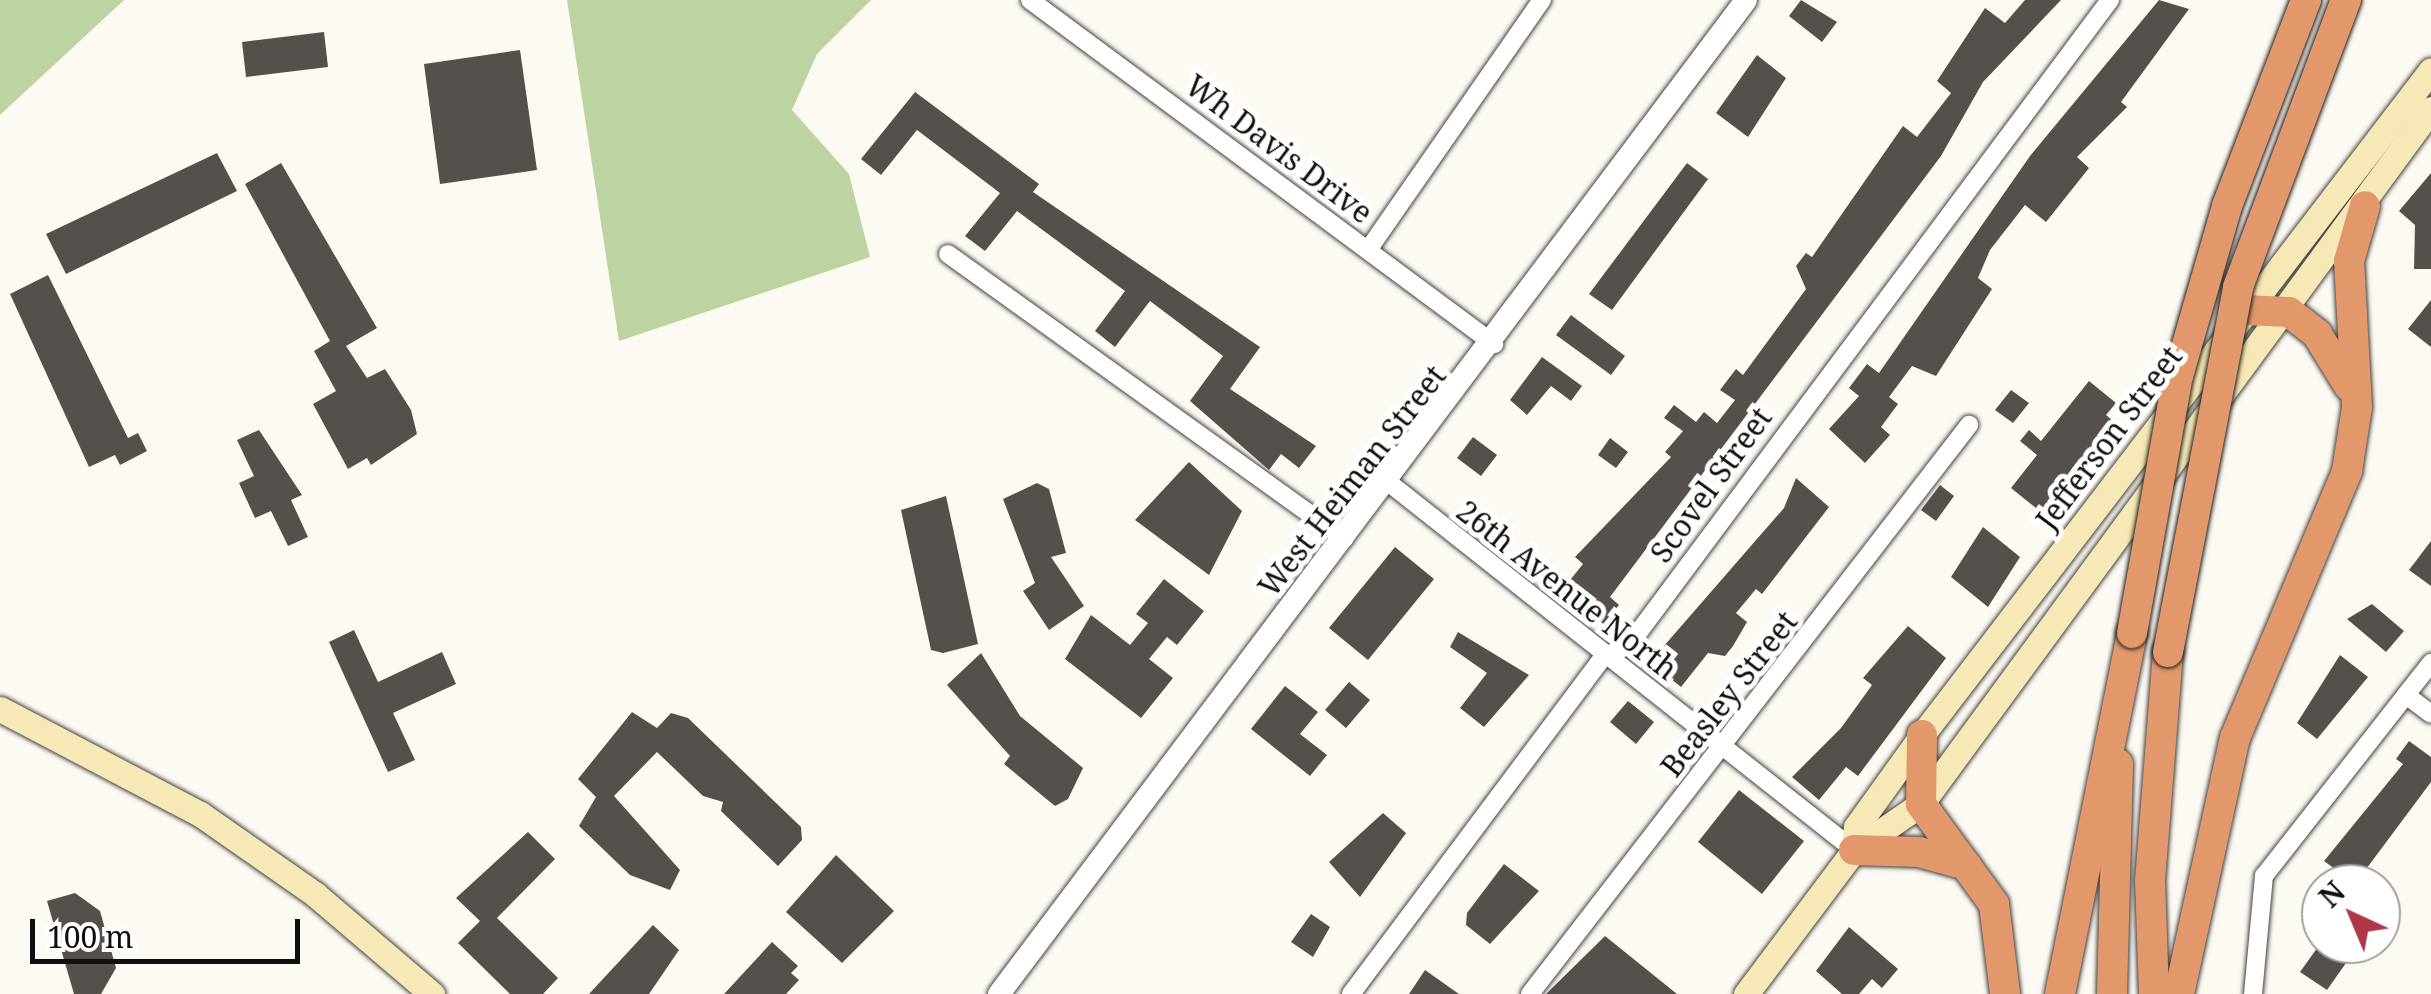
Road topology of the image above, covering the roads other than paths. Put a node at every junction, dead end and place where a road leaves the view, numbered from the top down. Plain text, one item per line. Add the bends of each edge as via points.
1 (1030, 0) edge
2 (1542, 0) edge
3 (1746, 0) edge
4 (2110, 0) edge
5 (2306, 0) edge
6 (2346, 0) edge
7 (2431, 70) edge
8 (2431, 109) edge
9 (2365, 206) junction
10 (1368, 250) junction
11 (948, 254) dead end
12 (2245, 310) junction
13 (2289, 312) junction
14 (1494, 344) junction
15 (2357, 407) junction
16 (1969, 426) dead end
17 (1388, 482) junction
18 (1344, 538) junction
19 (1602, 658) junction
20 (2431, 663) edge
21 (2126, 666) junction
22 (2406, 695) junction
23 (0, 710) edge
24 (2431, 714) edge
25 (1922, 736) junction
26 (1724, 746) junction
27 (1920, 804) junction
28 (1854, 850) junction
29 (1968, 866) junction
30 (432, 994) edge
31 (999, 994) edge
32 (1351, 994) edge
33 (1530, 994) edge
34 (1746, 994) edge
35 (2005, 994) edge
36 (2060, 994) edge
37 (2112, 994) edge
38 (2154, 994) edge
39 (2178, 994) edge
40 (2252, 994) edge

1 - 10 street, Wh Davis Drive
2 - 10 street
3 - 14 street, West Heiman Street
4 - 19 street, Scovel Street via 1629,645
5 - 21 highway, bridge via 2227,206 2178,376
6 - 38 highway, bridge via 2238,287 2168,652 2150,882
7 - 12 main road, Jefferson Street
8 - 9 main road, Jefferson Street
9 - 13 main road, Jefferson Street
9 - 15 highway via 2350,261
10 - 14 street, Wh Davis Drive
11 - 18 street
12 - 13 highway
12 - 25 main road, Jefferson Street
13 - 15 highway via 2342,366
13 - 27 main road, Jefferson Street
14 - 17 street, West Heiman Street
15 - 39 highway via 2347,471 2234,738
16 - 26 street, Beasley Street
17 - 18 street, West Heiman Street
17 - 19 street, 26th Avenue North
18 - 31 street, West Heiman Street
19 - 26 street, 26th Avenue North
19 - 32 street, Scovel Street
20 - 22 street
21 - 36 highway
21 - 37 highway via 2108,873
22 - 24 street
22 - 40 street via 2264,876
23 - 30 main road via 200,814 316,895
25 - 27 highway
25 - 28 main road, Jefferson Street via 1856,827
26 - 28 street, 26th Avenue North
26 - 33 street, Beasley Street
27 - 28 main road, Jefferson Street
27 - 29 highway
28 - 29 highway via 1919,852
28 - 34 main road, Jefferson Street
29 - 35 highway via 2002,933

